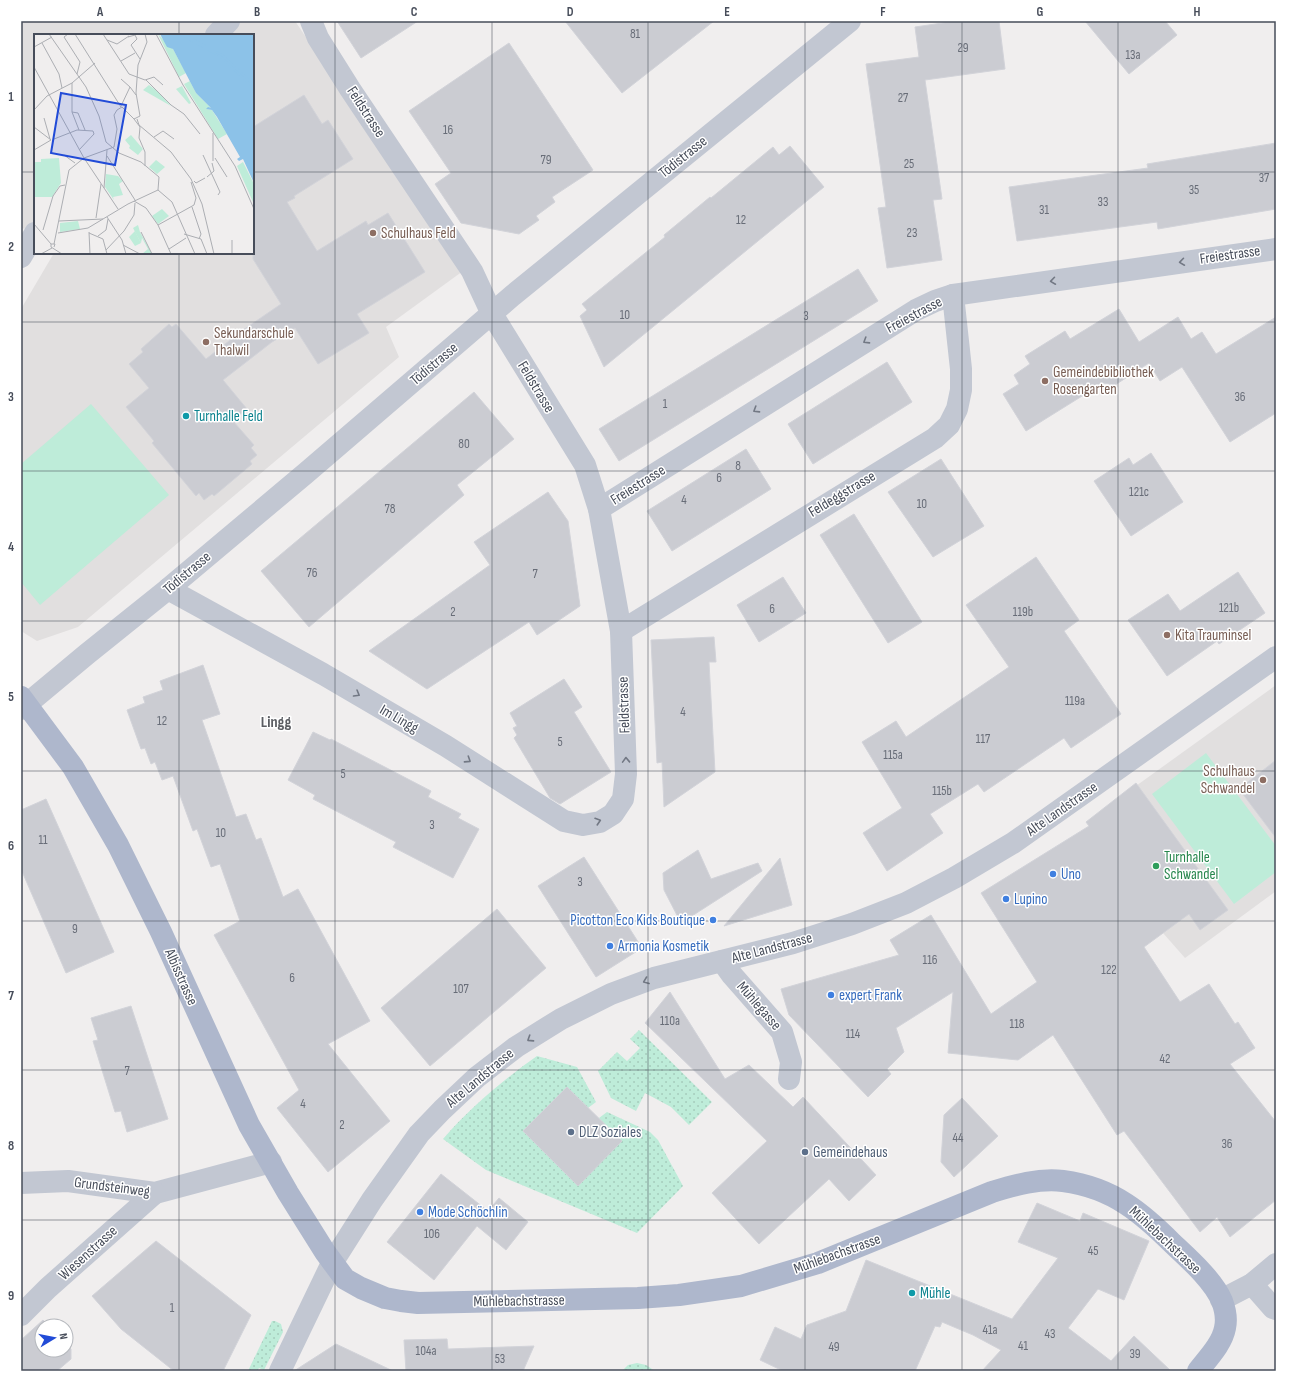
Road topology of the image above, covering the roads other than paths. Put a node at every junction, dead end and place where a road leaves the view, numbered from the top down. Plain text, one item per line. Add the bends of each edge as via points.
1 (229, 21) edge
2 (311, 21) edge
3 (850, 21) edge
4 (217, 34) edge
5 (34, 235) edge
6 (1276, 248) edge
7 (21, 257) edge
8 (952, 295) junction
9 (492, 314) junction
10 (599, 509) junction
11 (168, 589) junction
12 (621, 631) junction
13 (1276, 657) edge
14 (23, 704) edge
15 (623, 799) joint
16 (722, 961) junction
17 (789, 1079) dead end
18 (270, 1162) junction
19 (21, 1183) edge
20 (155, 1193) junction
21 (332, 1263) junction
22 (1276, 1264) edge
23 (1252, 1284) junction
24 (1221, 1300) junction
25 (1276, 1309) edge
26 (21, 1315) edge
27 (280, 1371) edge
28 (1198, 1371) edge

1 - 4 street
2 - 9 street, Feldstrasse via 318,38 350,89 472,272
3 - 9 street, Tödistrasse
5 - 7 street
6 -> 8 street, Freiestrasse
8 -> 10 street, Freiestrasse via 916,310
8 - 12 street, Feldeggstrasse via 962,390 957,409 949,424 935,438
9 - 10 street, Feldstrasse via 584,465
9 - 11 street, Tödistrasse
10 - 12 street, Feldstrasse
11 - 14 street, Tödistrasse
11 -> 15 street, Im Lingg via 323,674 446,746 564,821 583,825 600,822 613,814
15 -> 12 street, Feldstrasse via 626,774
13 - 16 street, Alte Landstrasse via 1013,843 954,878 906,903 852,924 793,943
14 - 18 main road, Albisstrasse via 73,767 118,845 161,932 249,1125
16 - 17 street, Mühlegasse via 782,1032 791,1062
16 -> 21 street, Alte Landstrasse via 654,978 611,994 561,1019 477,1077 419,1134 372,1200
18 - 20 street, Grundsteinweg
18 - 21 main road, Albisstrasse
19 - 20 street, Grundsteinweg via 68,1181
20 - 26 street, Wiesenstrasse
21 - 24 main road, Mühlebachstrasse via 345,1279 361,1288 386,1298 418,1303 679,1295 741,1286 818,1263 992,1192 1044,1180 1085,1186 1125,1203 1142,1215 1183,1254 1209,1281
21 - 27 street, Alte Landstrasse
22 - 23 street
23 - 24 street
23 - 25 street
24 - 28 main road, Mühlebachstrasse via 1226,1314 1225,1328 1220,1342

